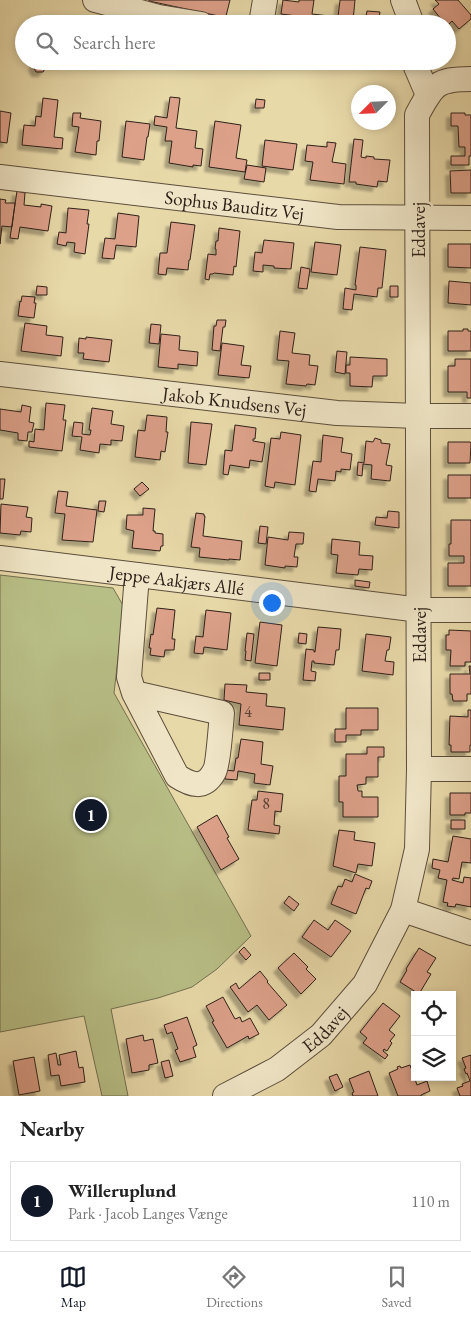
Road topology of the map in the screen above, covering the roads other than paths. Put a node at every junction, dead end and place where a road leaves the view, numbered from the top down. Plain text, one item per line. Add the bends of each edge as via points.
1 (95, 0) edge
2 (265, 0) edge
3 (403, 0) edge
4 (151, 15) edge
5 (262, 15) edge
6 (409, 15) edge
7 (418, 70) edge
8 (471, 79) edge
9 (428, 95) junction
10 (0, 177) edge
11 (418, 218) junction
12 (471, 218) edge
13 (0, 374) edge
14 (418, 416) junction
15 (471, 416) edge
16 (0, 558) edge
17 (137, 575) junction
18 (420, 610) junction
19 (471, 610) edge
20 (134, 694) dead end
21 (420, 769) junction
22 (471, 769) edge
23 (403, 910) junction
24 (471, 933) edge
25 (225, 1096) edge

1 - 4 street
2 - 5 street
3 - 6 street
7 - 9 street
8 - 9 street via 453,79 437,85
9 - 11 street, Eddavej via 418,115
10 - 11 street, Sophus Bauditz Vej via 338,217
11 - 12 street, Sophus Bauditz Vej
11 - 14 street, Eddavej
13 - 14 street, Jakob Knudsens Vej via 337,413
14 - 15 street, Jakob Knudsens Vej
14 - 18 street, Eddavej
16 - 17 street, Jeppe Aakjærs Allé
17 - 18 street, Jeppe Aakjærs Allé
17 - 20 street via 129,677
18 - 19 street, Jeppe Aakjærs Allé
18 - 21 street, Eddavej
21 - 22 street
21 - 23 street, Eddavej via 417,849
23 - 24 street
23 - 25 street, Eddavej via 365,984 321,1036 277,1069

